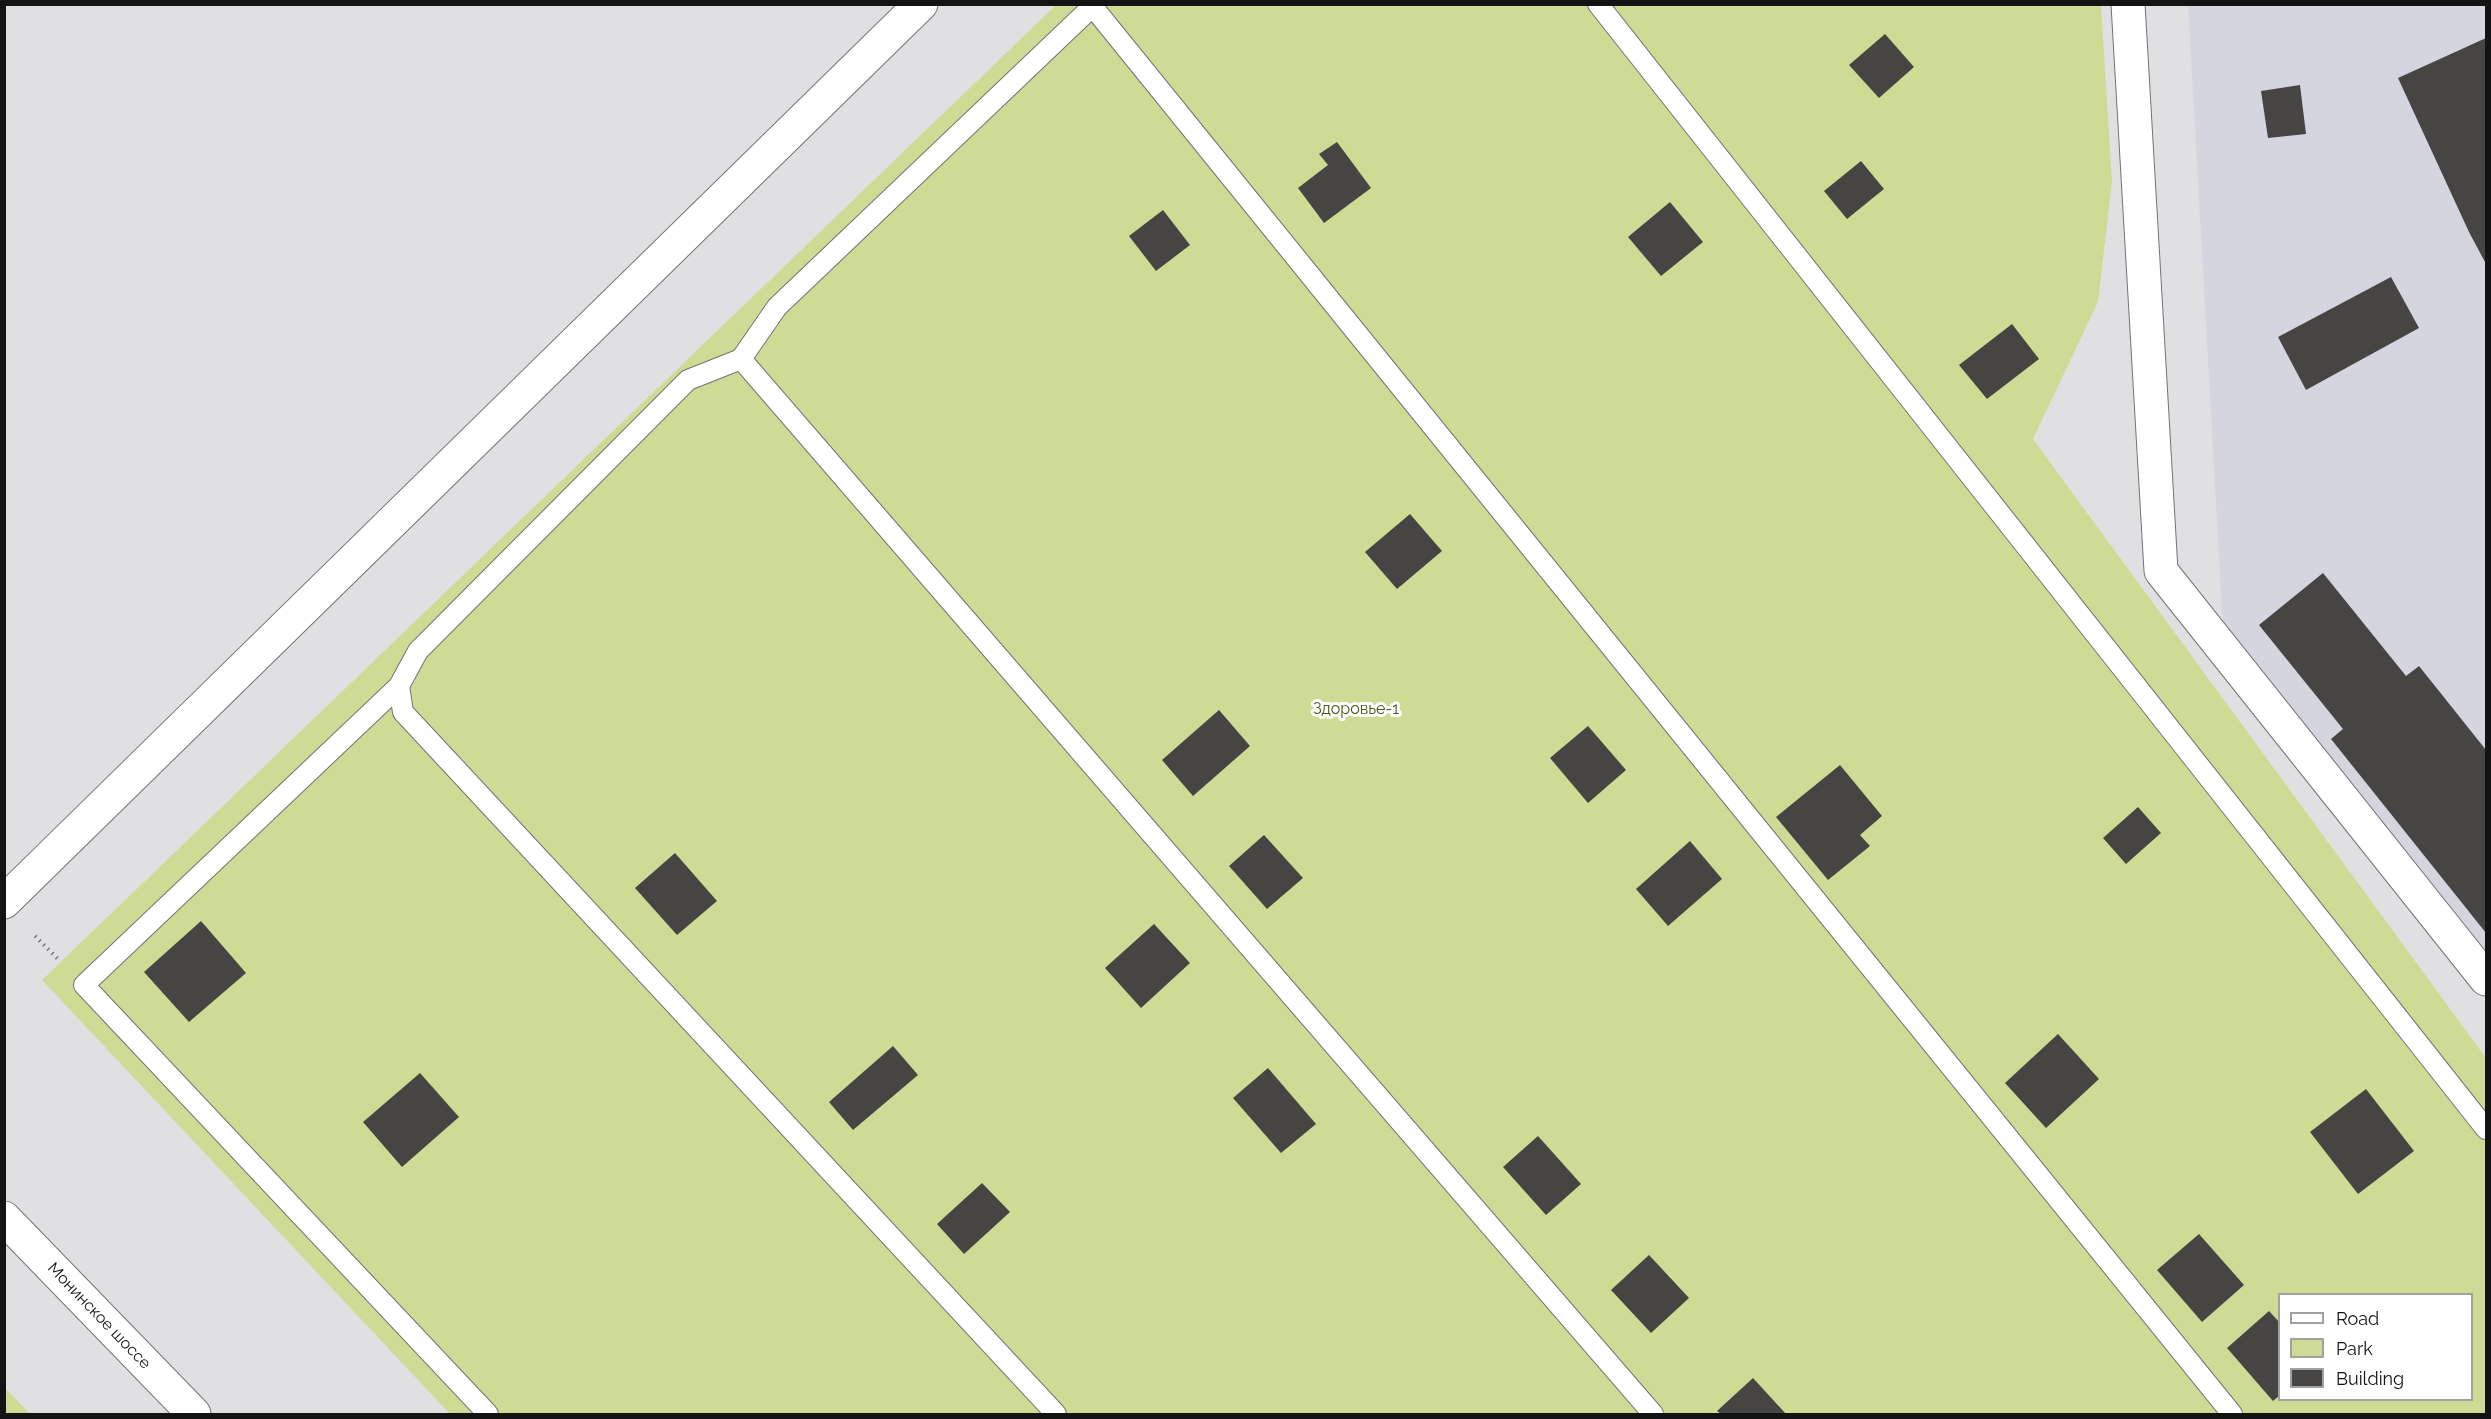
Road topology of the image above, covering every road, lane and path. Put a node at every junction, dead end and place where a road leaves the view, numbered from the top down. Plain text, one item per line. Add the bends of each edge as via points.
1 (921, 4) edge
2 (1598, 4) edge
3 (2128, 4) edge
4 (1094, 6) edge
5 (741, 359) junction
6 (399, 686) junction
7 (4, 902) edge
8 (2487, 980) edge
9 (2487, 1129) edge
10 (4, 1218) edge
11 (194, 1414) edge
12 (488, 1414) edge
13 (1056, 1414) edge
14 (1653, 1414) edge
15 (2232, 1414) edge

1 - 7 main road
2 - 9 lane
3 - 8 main road via 2161,571
4 - 5 lane via 777,307
4 - 15 lane
5 - 6 lane via 688,380 417,651
5 - 14 lane
6 - 12 lane via 84,985
6 - 13 lane via 403,712
10 - 11 main road, Монинское шоссе

